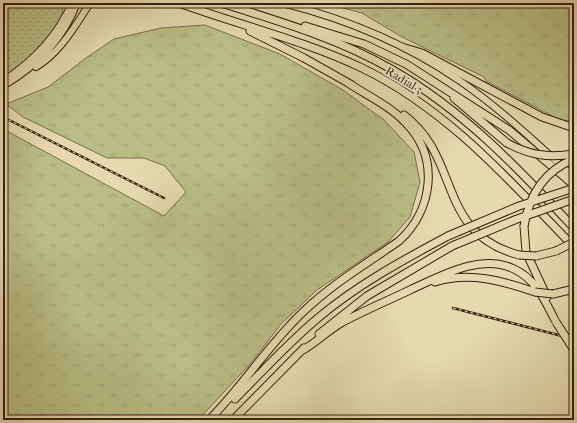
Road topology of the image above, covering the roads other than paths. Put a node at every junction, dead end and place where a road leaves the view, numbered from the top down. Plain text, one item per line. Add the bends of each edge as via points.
1 (72, 3) edge
2 (77, 3) edge
3 (90, 3) edge
4 (175, 3) edge
5 (179, 3) edge
6 (221, 3) edge
7 (283, 3) edge
8 (238, 8) junction
9 (343, 37) junction
10 (405, 48) junction
11 (19, 77) junction
12 (3, 81) edge
13 (348, 84) junction
14 (3, 86) edge
15 (574, 128) edge
16 (574, 156) edge
17 (574, 177) edge
18 (574, 184) edge
19 (574, 188) edge
20 (574, 199) edge
21 (574, 228) edge
22 (574, 242) edge
23 (574, 247) edge
24 (412, 289) junction
25 (574, 289) edge
26 (556, 321) junction
27 (574, 350) edge
28 (301, 351) junction
29 (209, 420) edge
30 (214, 420) edge
31 (233, 420) edge

1 - 12 main road via 43,50 26,66
2 - 11 main road via 66,27 51,48
3 - 11 main road via 53,54
4 - 13 highway via 270,40
5 - 23 highway, Radial 3 via 334,56 402,90 470,141
6 - 8 highway, Radial 3
7 - 10 main road via 332,17
8 - 9 highway
8 - 21 highway, Radial 3 via 337,42 408,79 479,132
9 - 16 highway, bridge via 386,55 425,78 454,98 508,143 522,151 548,157
9 - 18 highway via 386,53 466,101 509,130
10 - 15 highway via 422,53 542,117
10 - 17 main road via 478,94
11 - 14 main road
13 - 22 highway, bridge via 385,102 416,125 438,156 456,204 466,221 490,244 519,255 536,256 556,251
13 - 29 highway via 396,113 420,141 427,159 429,178 427,194 419,217 399,242 321,296 302,313
16 - 26 highway, bridge via 551,172 540,184 527,209 524,226 526,252
19 - 30 highway, bridge via 519,206 448,236 359,287 297,337
20 - 28 highway, bridge via 452,246 367,296 330,324
24 - 25 highway, bridge via 441,280 472,277 508,283 535,292 553,294
24 - 26 highway via 424,282 476,265 503,265 530,280
24 - 28 highway via 340,324
26 - 27 highway, bridge
28 - 31 highway

